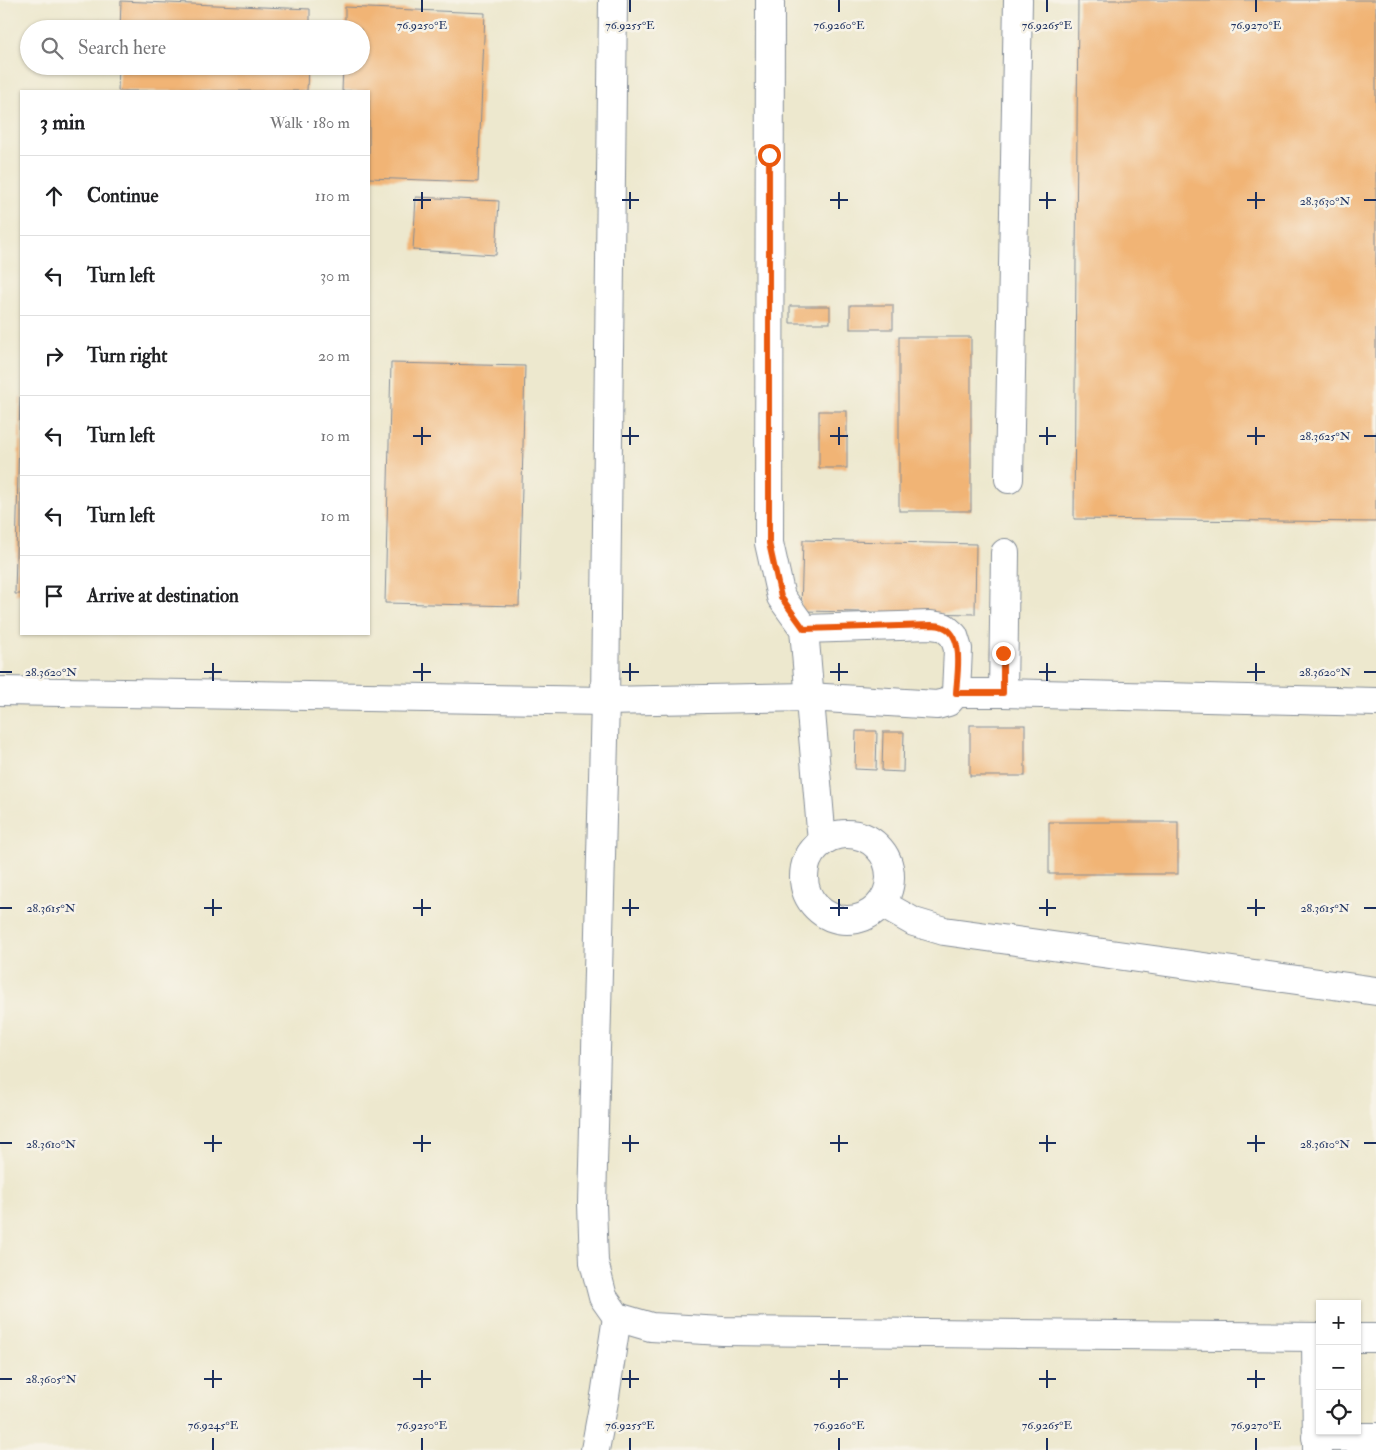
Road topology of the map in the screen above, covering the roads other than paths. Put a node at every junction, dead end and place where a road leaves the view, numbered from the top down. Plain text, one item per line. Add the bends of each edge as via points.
1 (613, 0) edge
2 (770, 0) edge
3 (1018, 0) edge
4 (1009, 479) dead end
5 (1005, 553) dead end
6 (804, 629) junction
7 (0, 691) edge
8 (956, 693) junction
9 (1003, 693) junction
10 (809, 697) junction
11 (605, 701) junction
12 (1376, 702) edge
13 (822, 842) junction
14 (882, 904) junction
15 (1376, 991) edge
16 (617, 1317) junction
17 (1316, 1337) edge
18 (1361, 1338) edge
19 (1376, 1338) edge
20 (1318, 1345) edge
21 (1376, 1437) edge
22 (1316, 1444) edge
23 (595, 1450) edge

1 - 11 street
2 - 6 street via 769,543 781,597
3 - 4 street
5 - 9 street
6 - 8 street via 944,627 954,636 958,649
6 - 10 street
7 - 11 street
8 - 9 street
8 - 10 street via 948,702 937,705
9 - 12 street
10 - 11 street
10 - 13 street
11 - 16 street via 592,1204 594,1262 603,1297
13 - 14 street via 845,833 869,839 886,857 891,881
13 - 14 street via 806,861 804,886 816,907 837,919 862,918
14 - 15 street via 914,922 944,931
16 - 17 street via 651,1327 723,1330
16 - 23 street
18 - 19 street
20 - 22 street
21 - 22 street

